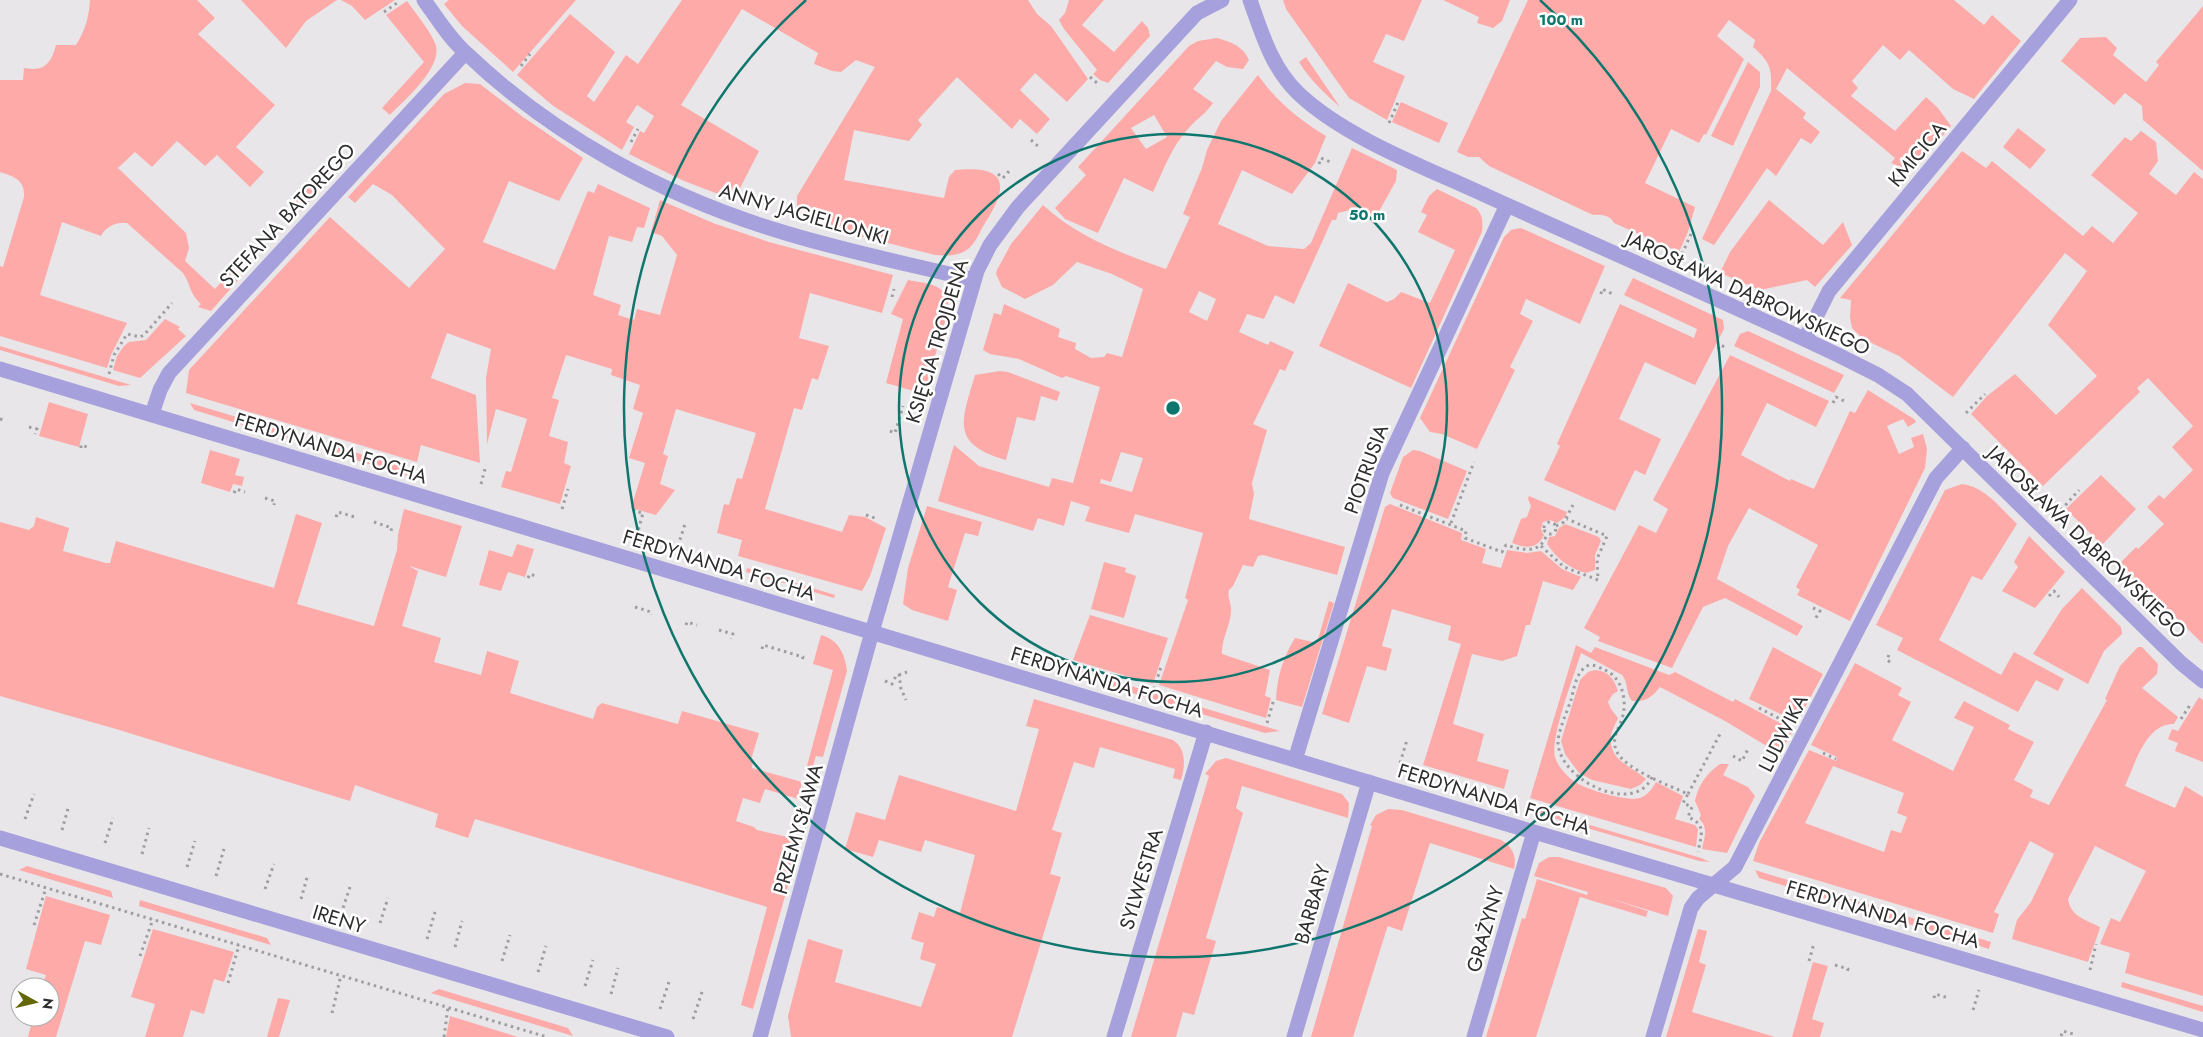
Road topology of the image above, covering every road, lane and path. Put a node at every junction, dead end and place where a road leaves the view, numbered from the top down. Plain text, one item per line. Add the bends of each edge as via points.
1 (402, 0) edge
2 (424, 0) edge
3 (1222, 0) edge
4 (1250, 0) edge
5 (2070, 0) edge
6 (384, 12) dead end
7 (465, 53) junction
8 (1398, 100) dead end
9 (1388, 126) dead end
10 (1333, 163) dead end
11 (1319, 164) dead end
12 (1012, 169) dead end
13 (998, 174) dead end
14 (1507, 205) junction
15 (1691, 234) dead end
16 (1680, 259) dead end
17 (974, 280) junction
18 (1601, 294) dead end
19 (1613, 294) dead end
20 (172, 302) dead end
21 (1805, 339) junction
22 (1725, 347) dead end
23 (1718, 350) dead end
24 (0, 369) edge
25 (109, 374) dead end
26 (1984, 394) dead end
27 (1846, 402) dead end
28 (1833, 403) dead end
29 (903, 406) dead end
30 (152, 414) junction
31 (1964, 415) dead end
32 (0, 419) edge
33 (6, 421) dead end
34 (28, 427) dead end
35 (890, 432) dead end
36 (36, 434) dead end
37 (87, 447) dead end
38 (81, 448) dead end
39 (1963, 448) junction
40 (1474, 462) dead end
41 (486, 465) dead end
42 (480, 484) dead end
43 (568, 489) dead end
44 (2079, 490) dead end
45 (244, 492) dead end
46 (234, 493) dead end
47 (265, 498) dead end
48 (274, 504) dead end
49 (1573, 505) dead end
50 (562, 509) dead end
51 (634, 509) dead end
52 (1413, 509) dead end
53 (2061, 510) dead end
54 (336, 517) dead end
55 (355, 518) dead end
56 (1567, 519) junction
57 (374, 522) dead end
58 (1451, 523) junction
59 (685, 524) dead end
60 (1556, 526) junction
61 (390, 533) dead end
62 (1547, 534) junction
63 (637, 535) dead end
64 (1541, 546) junction
65 (678, 547) dead end
66 (538, 577) dead end
67 (528, 578) dead end
68 (2049, 596) dead end
69 (2059, 596) dead end
70 (635, 607) dead end
71 (1813, 608) dead end
72 (651, 615) dead end
73 (1814, 621) dead end
74 (697, 625) dead end
75 (686, 626) dead end
76 (719, 630) dead end
77 (872, 632) junction
78 (731, 639) dead end
79 (762, 649) dead end
80 (1890, 652) dead end
81 (802, 661) dead end
82 (1890, 662) dead end
83 (912, 667) dead end
84 (1161, 667) dead end
85 (899, 674) junction
86 (877, 678) dead end
87 (2203, 681) edge
88 (1154, 689) dead end
89 (1274, 699) dead end
90 (906, 700) dead end
91 (1267, 723) dead end
92 (1206, 732) junction
93 (1720, 734) dead end
94 (1407, 740) dead end
95 (1748, 749) dead end
96 (1732, 756) dead end
97 (1295, 760) junction
98 (1400, 764) dead end
99 (1652, 777) junction
100 (1369, 782) junction
101 (34, 794) dead end
102 (1688, 794) junction
103 (69, 805) dead end
104 (113, 818) dead end
105 (25, 820) dead end
106 (149, 828) dead end
107 (62, 831) dead end
108 (1534, 832) junction
109 (0, 838) edge
110 (195, 841) dead end
111 (104, 843) dead end
112 (224, 849) dead end
113 (1698, 853) dead end
114 (142, 854) dead end
115 (274, 864) dead end
116 (187, 868) dead end
117 (0, 874) edge
118 (308, 874) dead end
119 (216, 876) dead end
120 (1715, 885) junction
121 (350, 887) dead end
122 (46, 888) junction
123 (264, 892) dead end
124 (388, 898) dead end
125 (300, 902) dead end
126 (435, 912) dead end
127 (341, 914) dead end
128 (153, 919) junction
129 (462, 921) dead end
130 (34, 925) dead end
131 (379, 926) dead end
132 (510, 935) dead end
133 (426, 940) dead end
134 (239, 945) junction
135 (546, 946) dead end
136 (455, 948) dead end
137 (140, 956) dead end
138 (592, 960) dead end
139 (502, 962) dead end
140 (1834, 965) dead end
141 (618, 968) dead end
142 (1846, 972) dead end
143 (538, 973) dead end
144 (341, 975) junction
145 (669, 982) dead end
146 (228, 983) dead end
147 (584, 987) dead end
148 (702, 992) dead end
149 (611, 995) dead end
150 (1934, 998) dead end
151 (1949, 998) dead end
152 (448, 1008) junction
153 (660, 1009) dead end
154 (332, 1013) dead end
155 (693, 1019) dead end
156 (2203, 1030) edge
157 (2073, 1034) dead end
158 (2062, 1036) dead end
159 (444, 1037) edge
160 (547, 1037) edge
161 (667, 1037) edge
162 (760, 1037) edge
163 (1114, 1037) edge
164 (1294, 1037) edge
165 (1474, 1037) edge
166 (1653, 1037) edge

1 - 6 path
2 - 7 street, ANNY JAGIELLONKI
3 - 17 street, KSIĘCIA TROJDENA via 1197,12 1029,194 990,245
4 - 14 street, JAROSŁAWA DĄBROWSKIEGO via 1281,74 1319,111 1358,135
5 - 21 street, KMICICA via 1829,291
7 - 17 street, ANNY JAGIELLONKI via 548,120 613,161 672,192 795,236
7 - 30 street, STEFANA BATOREGO via 169,373
8 - 9 path
10 - 11 path via 1321,158
12 - 13 path via 1003,178
14 - 21 street, JAROSŁAWA DĄBROWSKIEGO
14 - 97 street, PIOTRUSIA via 1382,473
15 - 16 path
17 - 77 street, KSIĘCIA TROJDENA
18 - 19 path via 1602,289
20 - 25 path via 144,335 127,334 114,355
21 - 39 street, JAROSŁAWA DĄBROWSKIEGO via 1878,375 1907,394
22 - 23 path via 1720,345
24 - 30 street, FERDYNANDA FOCHA
26 - 31 path
27 - 28 path via 1836,397
29 - 35 path via 895,432
30 - 77 street, FERDYNANDA FOCHA
32 - 33 path
34 - 36 path via 37,429
37 - 38 path via 82,445
39 - 87 street, JAROSŁAWA DĄBROWSKIEGO
39 - 120 street, LUDWIKA via 1936,478 1738,863
40 - 58 path
41 - 42 path
43 - 50 path
44 - 53 path
45 - 46 path via 236,489
47 - 48 path via 275,500
49 - 56 path
51 - 63 path via 643,513
52 - 58 path
54 - 55 path via 338,512
56 - 60 path
56 - 64 path via 1607,536 1598,559 1598,580 1564,567
57 - 61 path via 392,528
58 - 64 path via 1466,531 1465,538 1502,552 1506,545 1524,550
59 - 65 path
60 - 62 path via 1554,533
60 - 62 path via 1551,522 1546,524
62 - 64 path
66 - 67 path via 530,574
68 - 69 path via 2054,591
70 - 72 path via 651,612
71 - 73 path via 1820,611
74 - 75 path via 687,622
76 - 78 path via 733,634
77 - 92 street, FERDYNANDA FOCHA
77 - 162 street, PRZEMYSŁAWA
79 - 81 path via 763,645 804,657
80 - 82 path via 1887,660
83 - 85 path via 911,672
84 - 88 path
85 - 86 path via 892,684
85 - 90 path
89 - 91 path
92 - 97 street, FERDYNANDA FOCHA
92 - 163 street, SYLWESTRA
93 - 102 path
94 - 98 path
95 - 96 path via 1742,761
97 - 100 street, FERDYNANDA FOCHA
99 - 99 path via 1622,759 1617,752 1614,738 1624,707 1619,680 1601,668 1587,666 1578,678 1558,742 1566,764 1592,786 1625,794 1642,790
99 - 102 path
100 - 108 street, FERDYNANDA FOCHA
100 - 164 street, BARBARY
101 - 105 path
102 - 113 path via 1684,803 1692,807 1688,817 1698,821 1702,828
103 - 107 path
104 - 111 path
106 - 114 path
108 - 120 street, FERDYNANDA FOCHA
108 - 165 street, GRAŻYNY
109 - 161 street, IRENY
110 - 116 path
112 - 119 path
115 - 123 path
117 - 122 path
118 - 125 path
120 - 156 street, FERDYNANDA FOCHA
120 - 166 street, LUDWIKA via 1698,898 1692,908
121 - 127 path
122 - 128 path
122 - 130 path
124 - 131 path
126 - 133 path
128 - 134 path
128 - 137 path
129 - 136 path
132 - 139 path
134 - 144 path
134 - 146 path
135 - 143 path
138 - 147 path
140 - 142 path via 1848,969
141 - 149 path
144 - 152 path
144 - 154 path
145 - 153 path
148 - 155 path
150 - 151 path via 1935,994
152 - 159 path
152 - 160 path
157 - 158 path via 2063,1031

